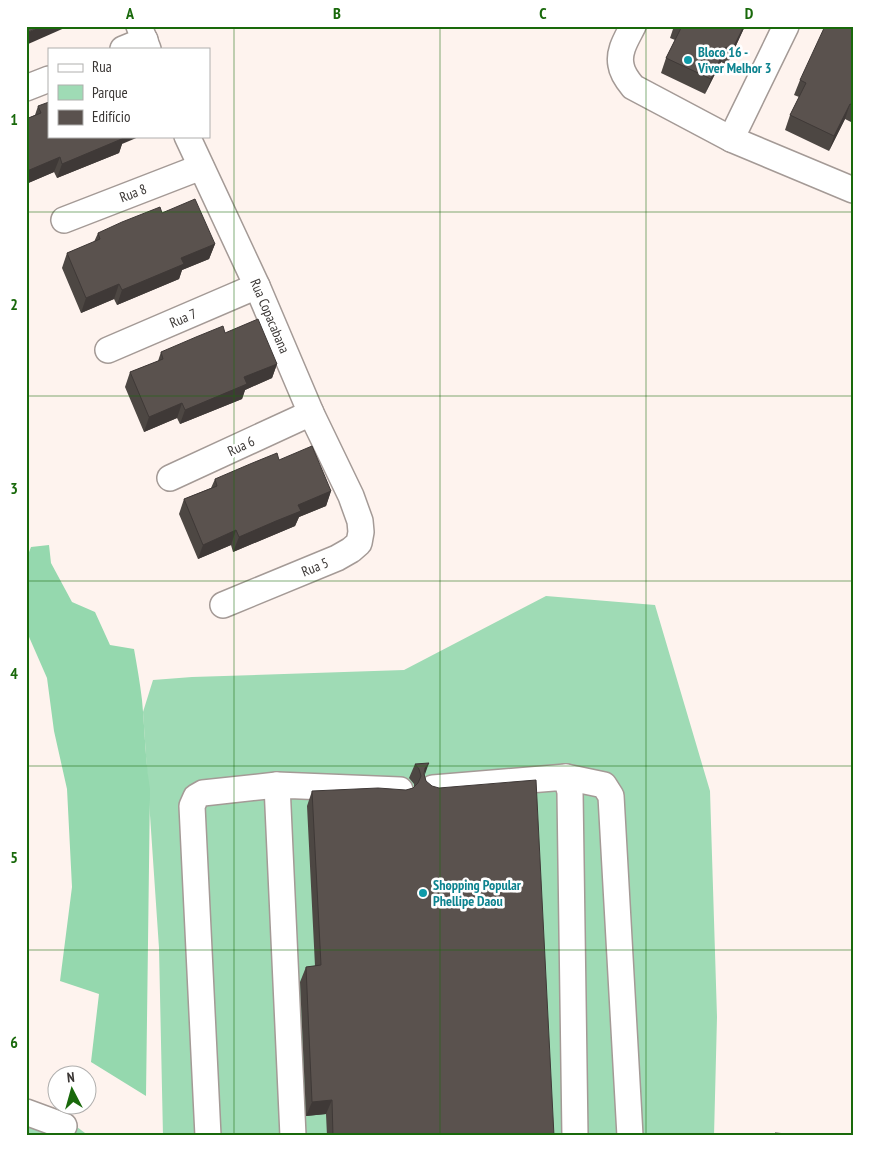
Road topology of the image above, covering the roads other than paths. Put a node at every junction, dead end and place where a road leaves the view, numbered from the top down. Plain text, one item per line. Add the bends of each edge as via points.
1 (633, 26) edge
2 (786, 26) edge
3 (48, 79) edge
4 (26, 88) edge
5 (188, 138) edge
6 (731, 139) junction
7 (201, 167) junction
8 (853, 190) edge
9 (64, 220) dead end
10 (257, 286) junction
11 (108, 350) dead end
12 (311, 412) junction
13 (170, 478) dead end
14 (351, 496) joint
15 (223, 604) dead end
16 (566, 776) junction
17 (277, 785) junction
18 (433, 788) edge
19 (401, 790) edge
20 (26, 1112) edge
21 (64, 1126) dead end
22 (208, 1136) edge
23 (293, 1136) edge
24 (574, 1136) edge
25 (630, 1136) edge

1 - 6 street via 621,50 620,65 632,87
2 - 6 street
3 - 4 street
5 - 7 street, Rua Copacabana
6 - 8 street
7 - 9 street, Rua 8
7 - 10 street, Rua Copacabana
10 - 11 street, Rua 7
10 - 12 street, Rua Copacabana
12 - 13 street, Rua 6
12 - 14 street, Rua Copacabana
14 - 15 street, Rua 5 via 361,532 359,543 352,550
16 - 18 street
16 - 24 street via 570,792
16 - 25 street via 604,785 611,796
17 - 19 street
17 - 22 street via 203,792 192,806
17 - 23 street
20 - 21 street

